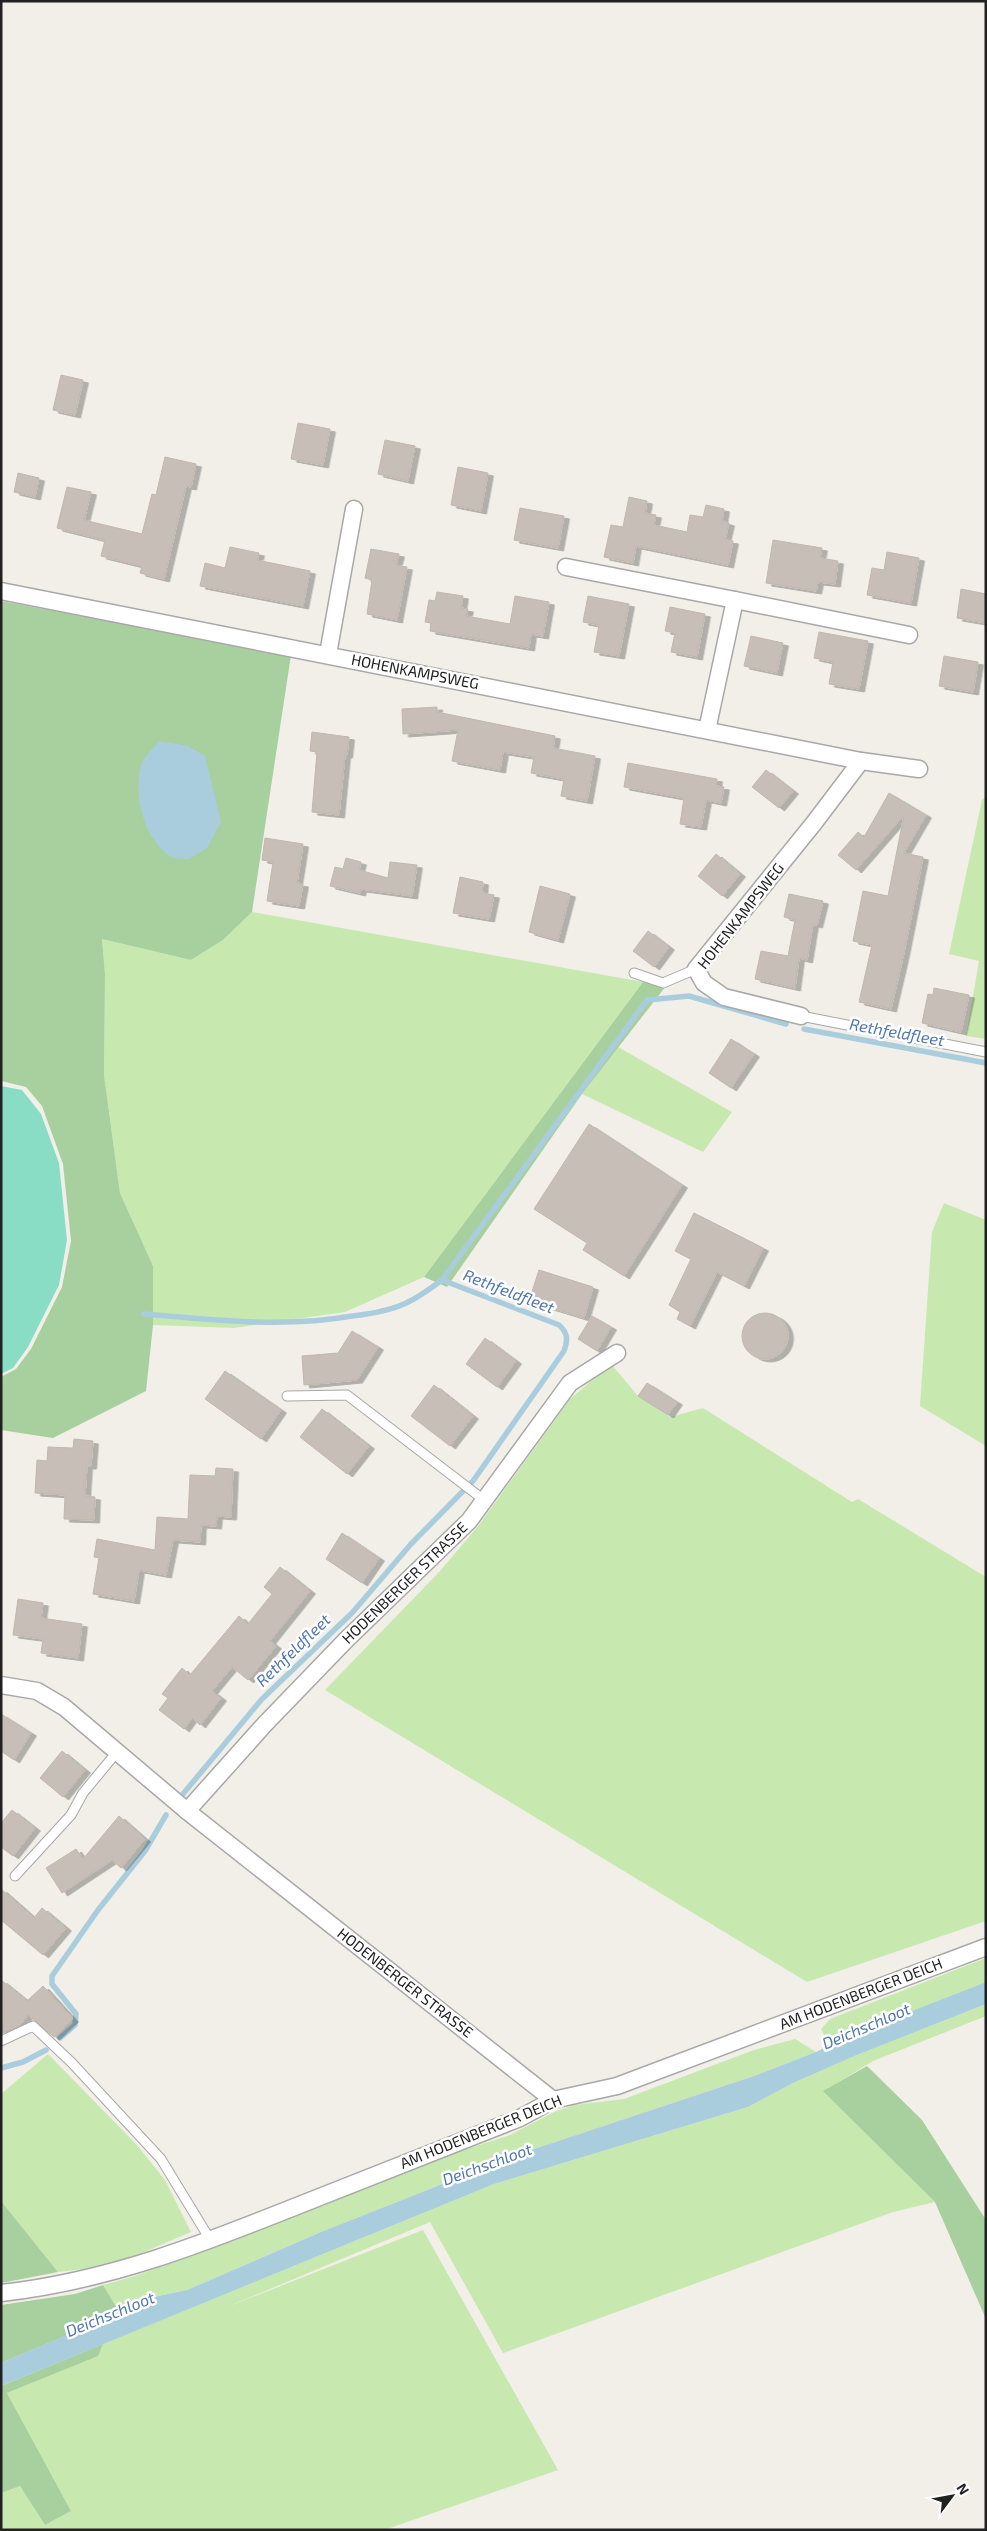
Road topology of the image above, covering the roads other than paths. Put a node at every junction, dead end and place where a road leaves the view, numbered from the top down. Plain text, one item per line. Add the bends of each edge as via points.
1 (354, 509) dead end
2 (566, 567) dead end
3 (1, 591) edge
4 (735, 600) junction
5 (909, 635) dead end
6 (328, 654) junction
7 (707, 730) junction
8 (861, 761) junction
9 (919, 769) dead end
10 (696, 969) junction
11 (634, 973) dead end
12 (802, 1016) joint
13 (986, 1052) edge
14 (617, 1353) dead end
15 (287, 1396) dead end
16 (484, 1500) junction
17 (1, 1685) edge
18 (116, 1752) junction
19 (187, 1811) junction
20 (15, 1876) dead end
21 (986, 1947) edge
22 (1, 2041) edge
23 (553, 2100) junction
24 (211, 2240) junction
25 (1, 2293) edge

1 - 6 street
2 - 4 street
3 - 6 street, HOHENKAMPSWEG
4 - 5 street
4 - 7 street
6 - 7 street, HOHENKAMPSWEG
7 - 8 street, HOHENKAMPSWEG
8 - 9 street, HOHENKAMPSWEG
8 - 10 street, HOHENKAMPSWEG
10 - 11 lane via 663,983
10 - 12 street, HOHENKAMPSWEG via 704,983 724,997
12 - 13 lane, HOHENKAMPSWEG
14 - 16 street, HODENBERGER STRASSE via 570,1382
15 - 16 lane via 347,1395
16 - 19 street, HODENBERGER STRASSE via 469,1521 264,1725
17 - 18 street, HODENBERGER STRASSE via 37,1691 52,1698
18 - 19 street, HODENBERGER STRASSE
18 - 20 lane via 83,1793 71,1815
19 - 23 street, HODENBERGER STRASSE
21 - 23 street, AM HODENBERGER DEICH via 617,2086
22 - 24 lane via 33,2026 161,2159
23 - 24 street, AM HODENBERGER DEICH via 520,2118
24 - 25 street, AM HODENBERGER DEICH via 108,2275

